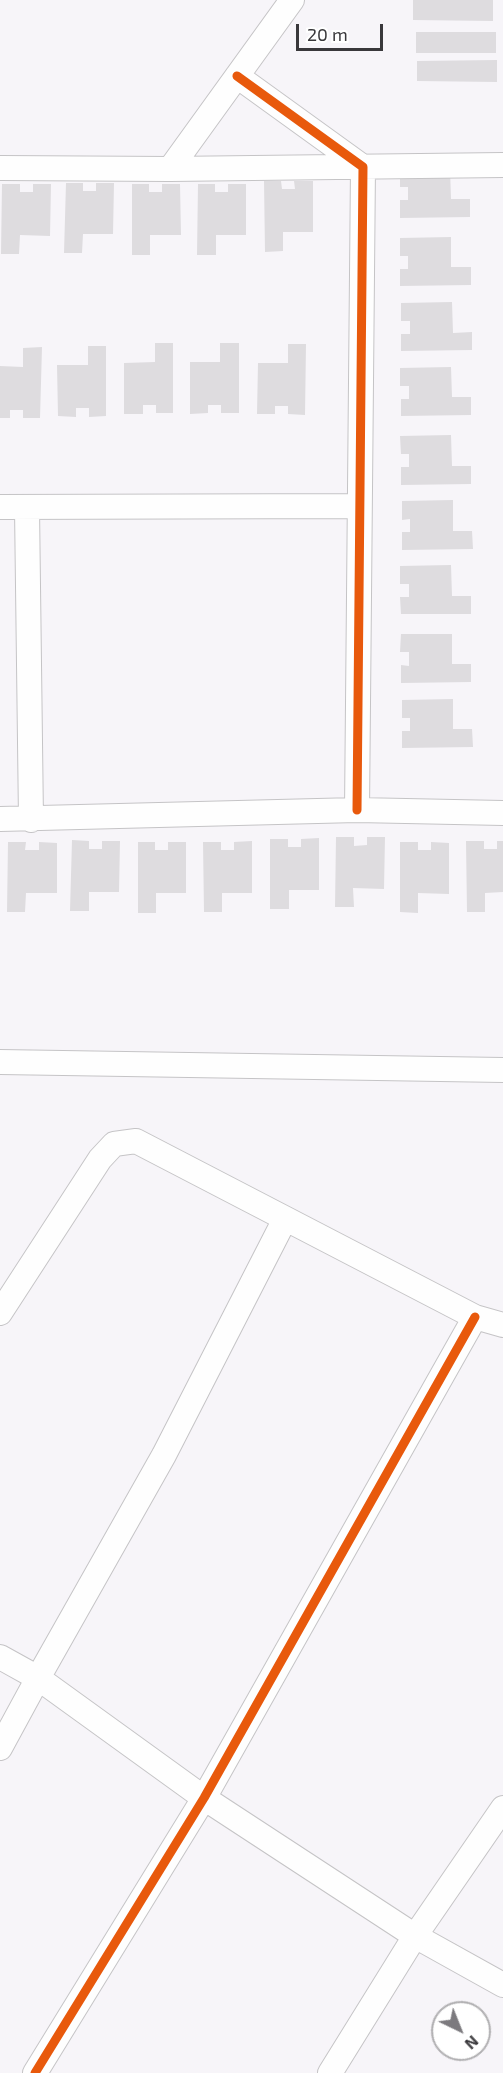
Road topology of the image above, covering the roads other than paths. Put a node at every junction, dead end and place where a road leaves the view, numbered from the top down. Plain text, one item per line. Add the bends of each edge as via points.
1 (292, 0) edge
2 (237, 76) junction
3 (503, 165) edge
4 (363, 167) junction
5 (0, 168) edge
6 (170, 169) junction
7 (358, 506) junction
8 (0, 507) edge
9 (27, 508) junction
10 (357, 810) junction
11 (503, 813) edge
12 (0, 819) edge
13 (31, 820) junction
14 (0, 1062) edge
15 (503, 1070) edge
16 (285, 1219) junction
17 (0, 1313) edge
18 (475, 1317) junction
19 (503, 1325) edge
20 (0, 1657) edge
21 (38, 1678) junction
22 (0, 1748) edge
23 (204, 1798) junction
24 (503, 1808) edge
25 (416, 1936) junction
26 (503, 1985) edge
27 (36, 2073) edge
28 (330, 2073) edge

1 - 2 street
2 - 4 street
2 - 6 street
3 - 4 street
4 - 6 street
4 - 7 street
5 - 6 street
7 - 9 street
7 - 10 street
8 - 9 street
9 - 13 street
10 - 11 street
10 - 13 street
12 - 13 street
14 - 15 street
16 - 17 street via 136,1141 114,1144 100,1159
16 - 18 street
16 - 21 street via 164,1455
18 - 19 street
18 - 23 street
20 - 21 street
21 - 22 street
21 - 23 street
23 - 25 street
23 - 27 street
24 - 25 street
25 - 26 street
25 - 28 street

